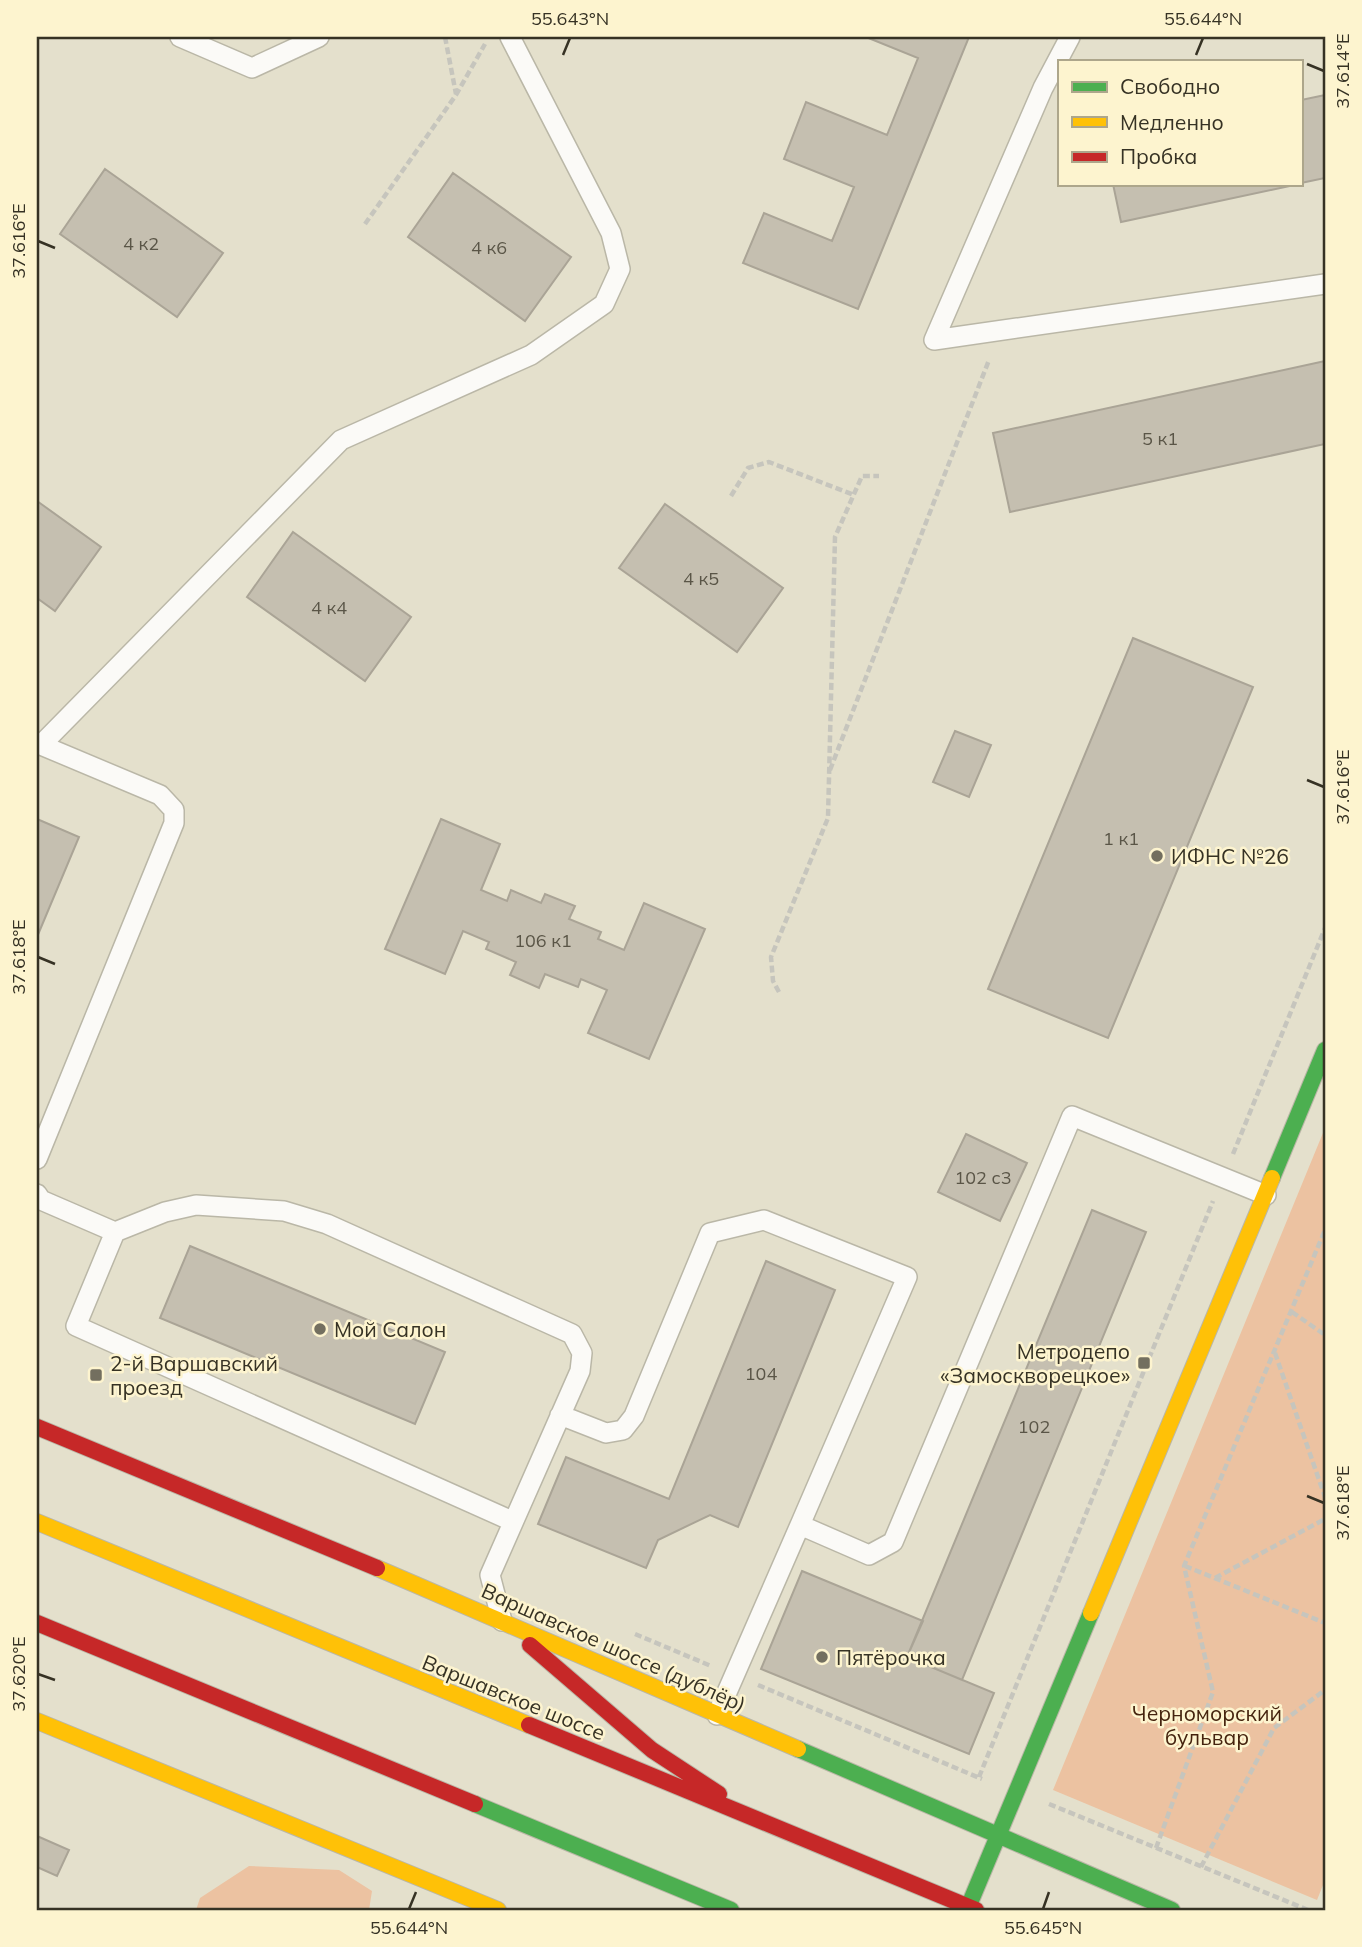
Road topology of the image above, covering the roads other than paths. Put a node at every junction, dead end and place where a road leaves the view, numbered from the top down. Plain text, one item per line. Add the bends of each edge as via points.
1 (180, 37) edge
2 (319, 37) edge
3 (510, 37) edge
4 (1070, 37) edge
5 (1058, 60) edge
6 (1058, 60) edge
7 (1325, 284) edge
8 (39, 745) edge
9 (1325, 1050) edge
10 (37, 1159) edge
11 (37, 1194) edge
12 (1265, 1195) junction
13 (116, 1232) junction
14 (560, 1415) junction
15 (37, 1427) edge
16 (513, 1521) junction
17 (37, 1522) edge
18 (800, 1525) junction
19 (502, 1621) junction
20 (37, 1623) edge
21 (717, 1715) junction
22 (37, 1721) edge
23 (762, 1822) junction
24 (997, 1836) junction
25 (504, 1909) edge
26 (970, 1909) edge
27 (731, 1910) edge
28 (1172, 1910) edge

1 - 2 lane via 252,68
3 - 8 lane via 611,233 620,269 604,304 531,355 341,440
4 - 5 lane
6 - 7 lane via 934,340
8 - 10 lane via 160,795 174,810 174,823
9 - 12 main road
11 - 13 lane via 41,1200
12 - 18 lane via 1072,1116 893,1542 869,1555
12 - 24 main road
13 - 14 lane via 196,1205 284,1211 327,1224 572,1334 582,1353 580,1371
13 - 16 lane via 76,1326
14 - 16 lane
14 - 18 lane via 606,1433 623,1430 635,1416 710,1233 764,1220 907,1277
15 - 19 main road, Варшавское шоссе (дублёр)
16 - 19 lane via 490,1575
17 - 23 main road, Варшавское шоссе
18 - 21 lane
19 - 21 main road, Варшавское шоссе (дублёр)
19 - 23 main road via 652,1750
20 - 27 main road
21 - 24 main road, Варшавское шоссе (дублёр)
22 - 25 main road
23 - 26 main road, Варшавское шоссе
24 - 26 main road
24 - 28 main road, Варшавское шоссе (дублёр)

